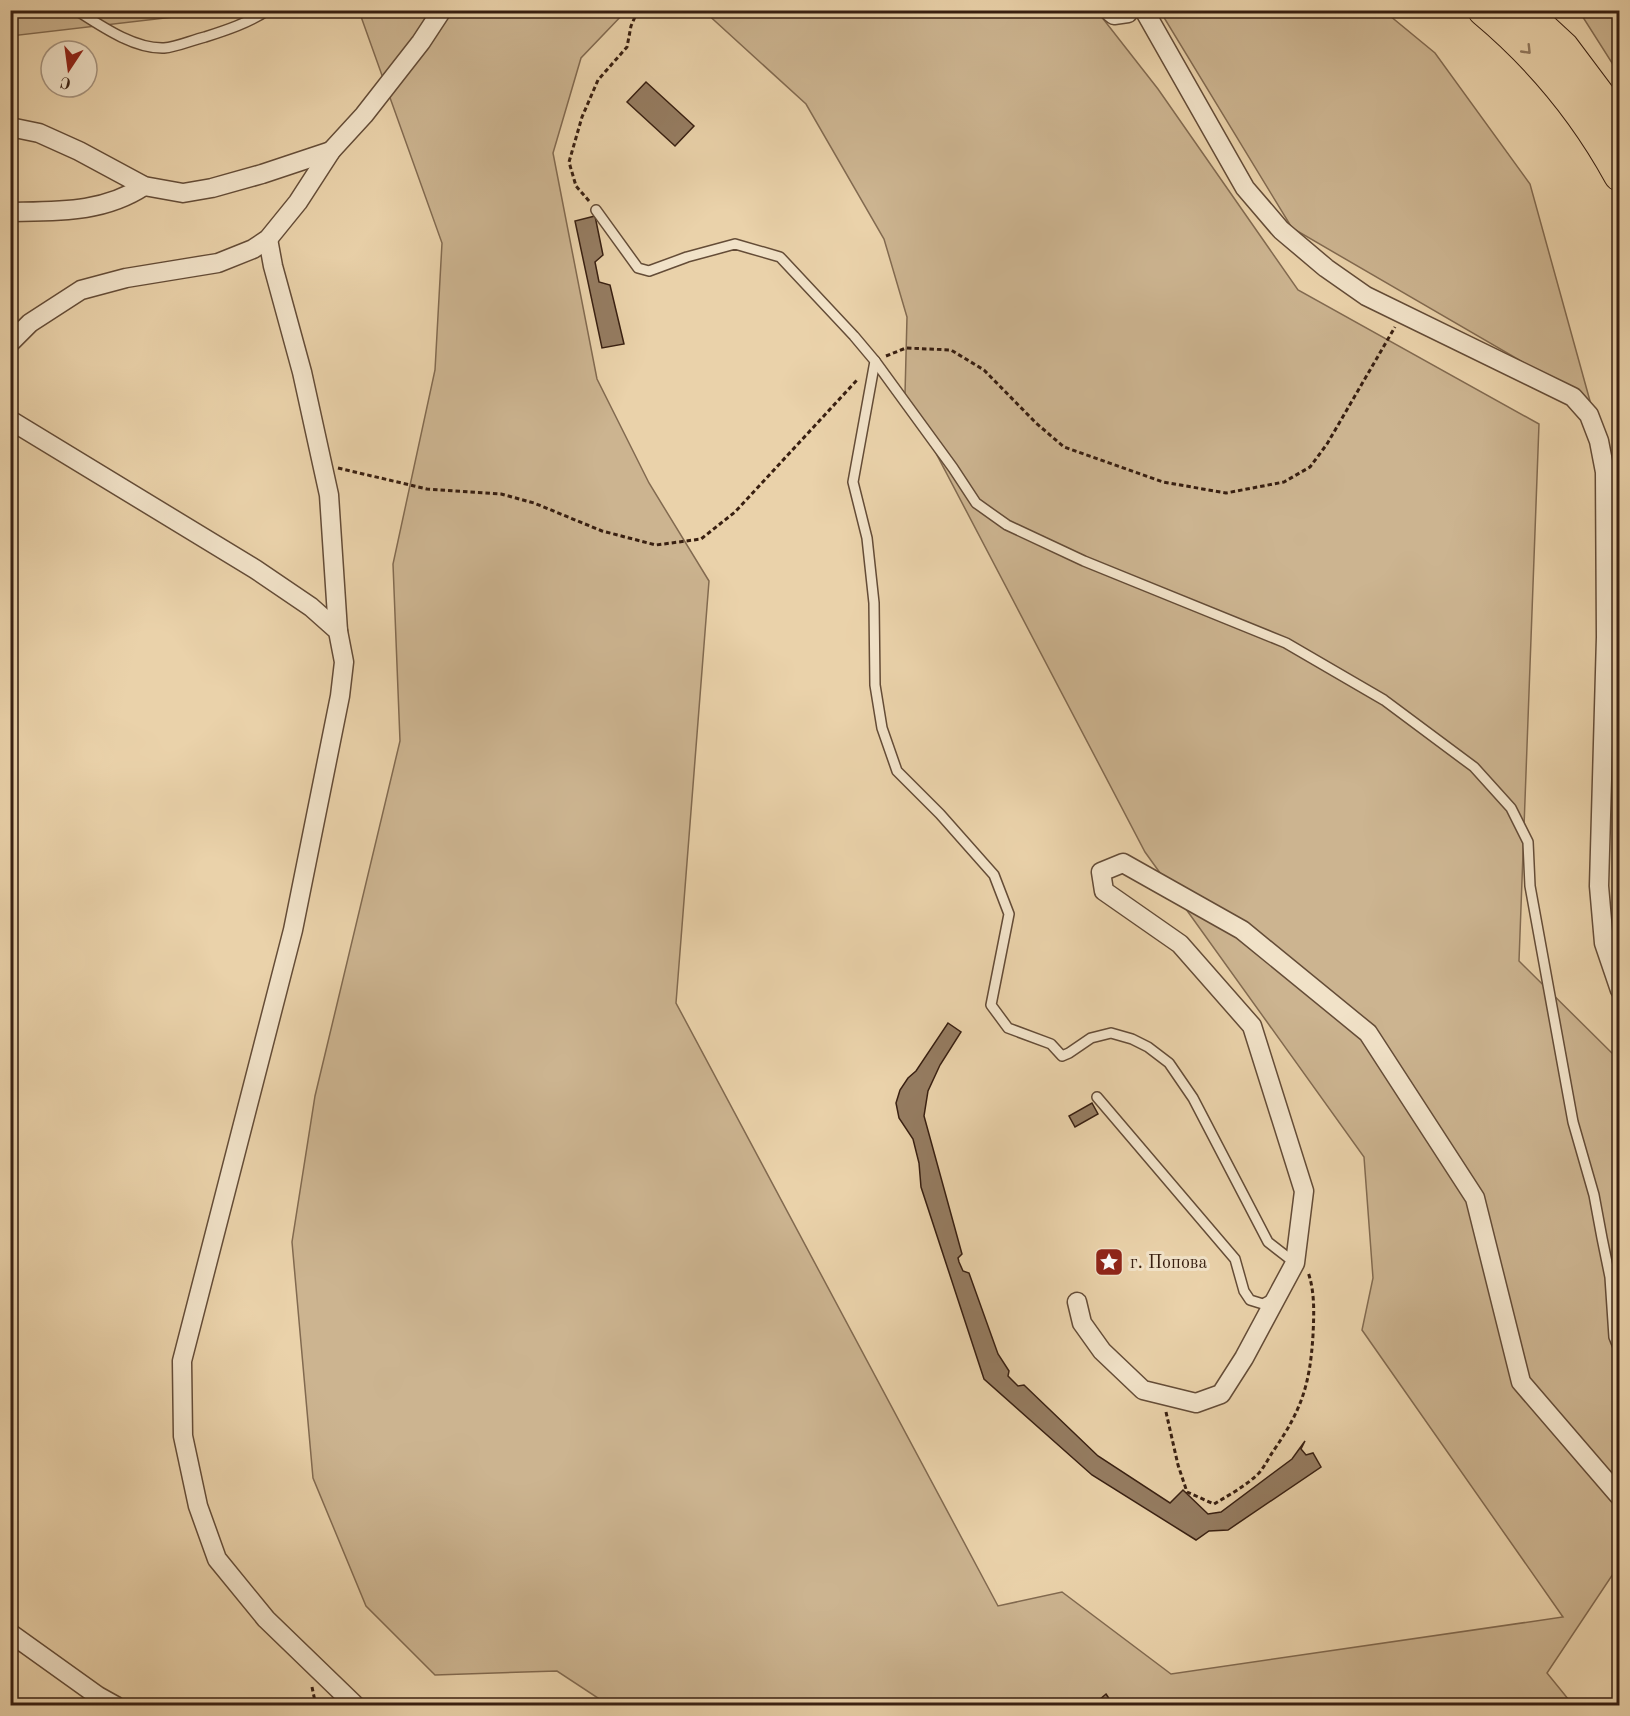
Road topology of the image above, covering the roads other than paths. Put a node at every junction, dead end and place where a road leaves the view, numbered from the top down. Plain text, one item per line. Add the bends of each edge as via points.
1 (76, 10) edge
2 (268, 10) edge
3 (442, 10) edge
4 (1108, 10) edge
5 (1130, 10) edge
6 (1144, 10) edge
7 (1485, 10) edge
8 (1522, 10) edge
9 (1620, 124) edge
10 (10, 127) edge
11 (331, 151) junction
12 (1620, 175) edge
13 (144, 186) junction
14 (596, 210) road end
15 (10, 212) edge
16 (268, 239) junction
17 (10, 342) edge
18 (875, 361) junction
19 (10, 420) edge
20 (338, 631) junction
21 (1620, 990) edge
22 (1097, 1096) dead end
23 (1295, 1263) junction
24 (1278, 1295) junction
25 (1077, 1302) dead end
26 (1620, 1352) edge
27 (1620, 1497) edge
28 (10, 1633) edge
29 (116, 1706) edge
30 (356, 1706) edge

1 - 2 lane via 138,43 166,48 229,30
3 - 11 street via 364,115
4 - 5 street via 1114,15
6 - 21 street via 1245,188 1281,230 1366,296 1573,397 1589,415 1605,472 1606,637 1599,886 1604,943
7 -> 12 highway via 1571,100 1604,145
8 - 9 highway via 1563,48
10 - 13 street via 39,133
11 - 13 street via 212,188 183,193
11 - 16 street
13 - 15 street via 130,196 89,208
14 - 18 lane via 638,268 649,271 735,244 780,257
16 - 17 street via 218,263 81,290 30,323
16 - 20 street via 329,495
18 - 23 lane via 854,482 867,538 874,603 875,685 882,728 897,771 994,875 1010,914 991,1005 1008,1028 1051,1044 1062,1056 1091,1038 1111,1033 1148,1047 1169,1063 1193,1098 1268,1242
18 - 26 lane via 976,503 1007,525 1084,561 1286,643 1384,700 1474,767 1511,808 1528,842 1530,886 1573,1122 1594,1195 1610,1277 1614,1336
19 - 20 street via 255,569 311,607
20 - 30 street via 344,662 340,696 293,930 182,1361 183,1436 198,1506 217,1560 266,1619
22 - 24 lane via 1235,1259 1250,1300 1263,1304
23 - 24 street
23 - 27 street via 1304,1191 1252,1026 1180,944 1104,891 1101,872 1123,863 1242,930 1368,1033 1475,1198 1521,1382
24 - 25 street via 1221,1394 1196,1403 1143,1390 1102,1352 1082,1323
28 - 29 street

